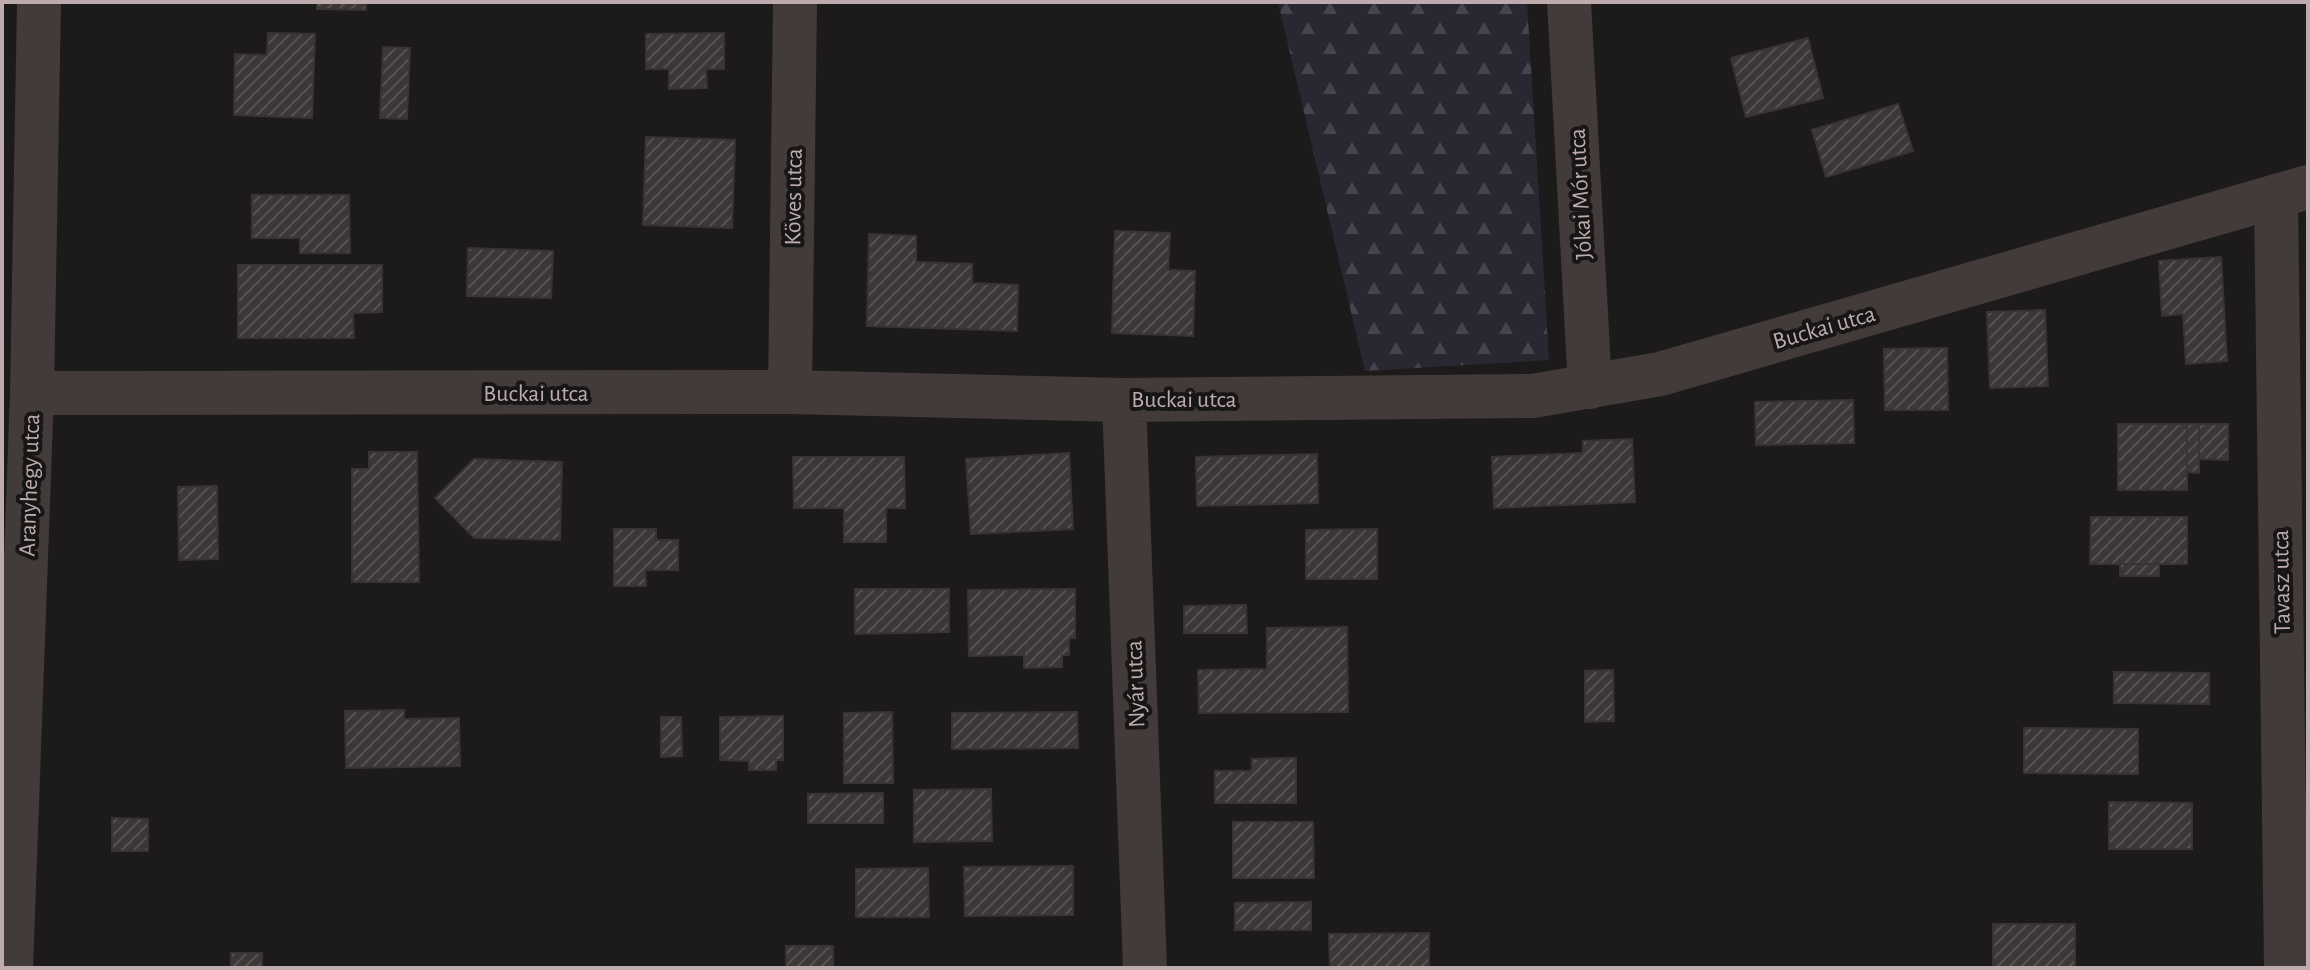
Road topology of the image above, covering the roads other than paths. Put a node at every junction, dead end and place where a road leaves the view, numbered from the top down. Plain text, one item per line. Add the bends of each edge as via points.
1 (39, 2) edge
2 (795, 2) edge
3 (1569, 2) edge
4 (2292, 192) edge
5 (1590, 387) junction
6 (790, 392) junction
7 (32, 393) junction
8 (1124, 400) junction
9 (11, 968) edge
10 (1145, 968) edge
11 (2286, 968) edge

1 - 7 street, Aranyhegy utca
2 - 6 street, Köves utca
3 - 5 street, Jókai Mór utca
4 - 5 street, Buckai utca via 1660,374
4 - 11 street, Tavasz utca
5 - 8 street, Buckai utca via 1533,396
6 - 7 street, Buckai utca
6 - 8 street, Buckai utca
7 - 9 street, Aranyhegy utca
8 - 10 street, Nyár utca

